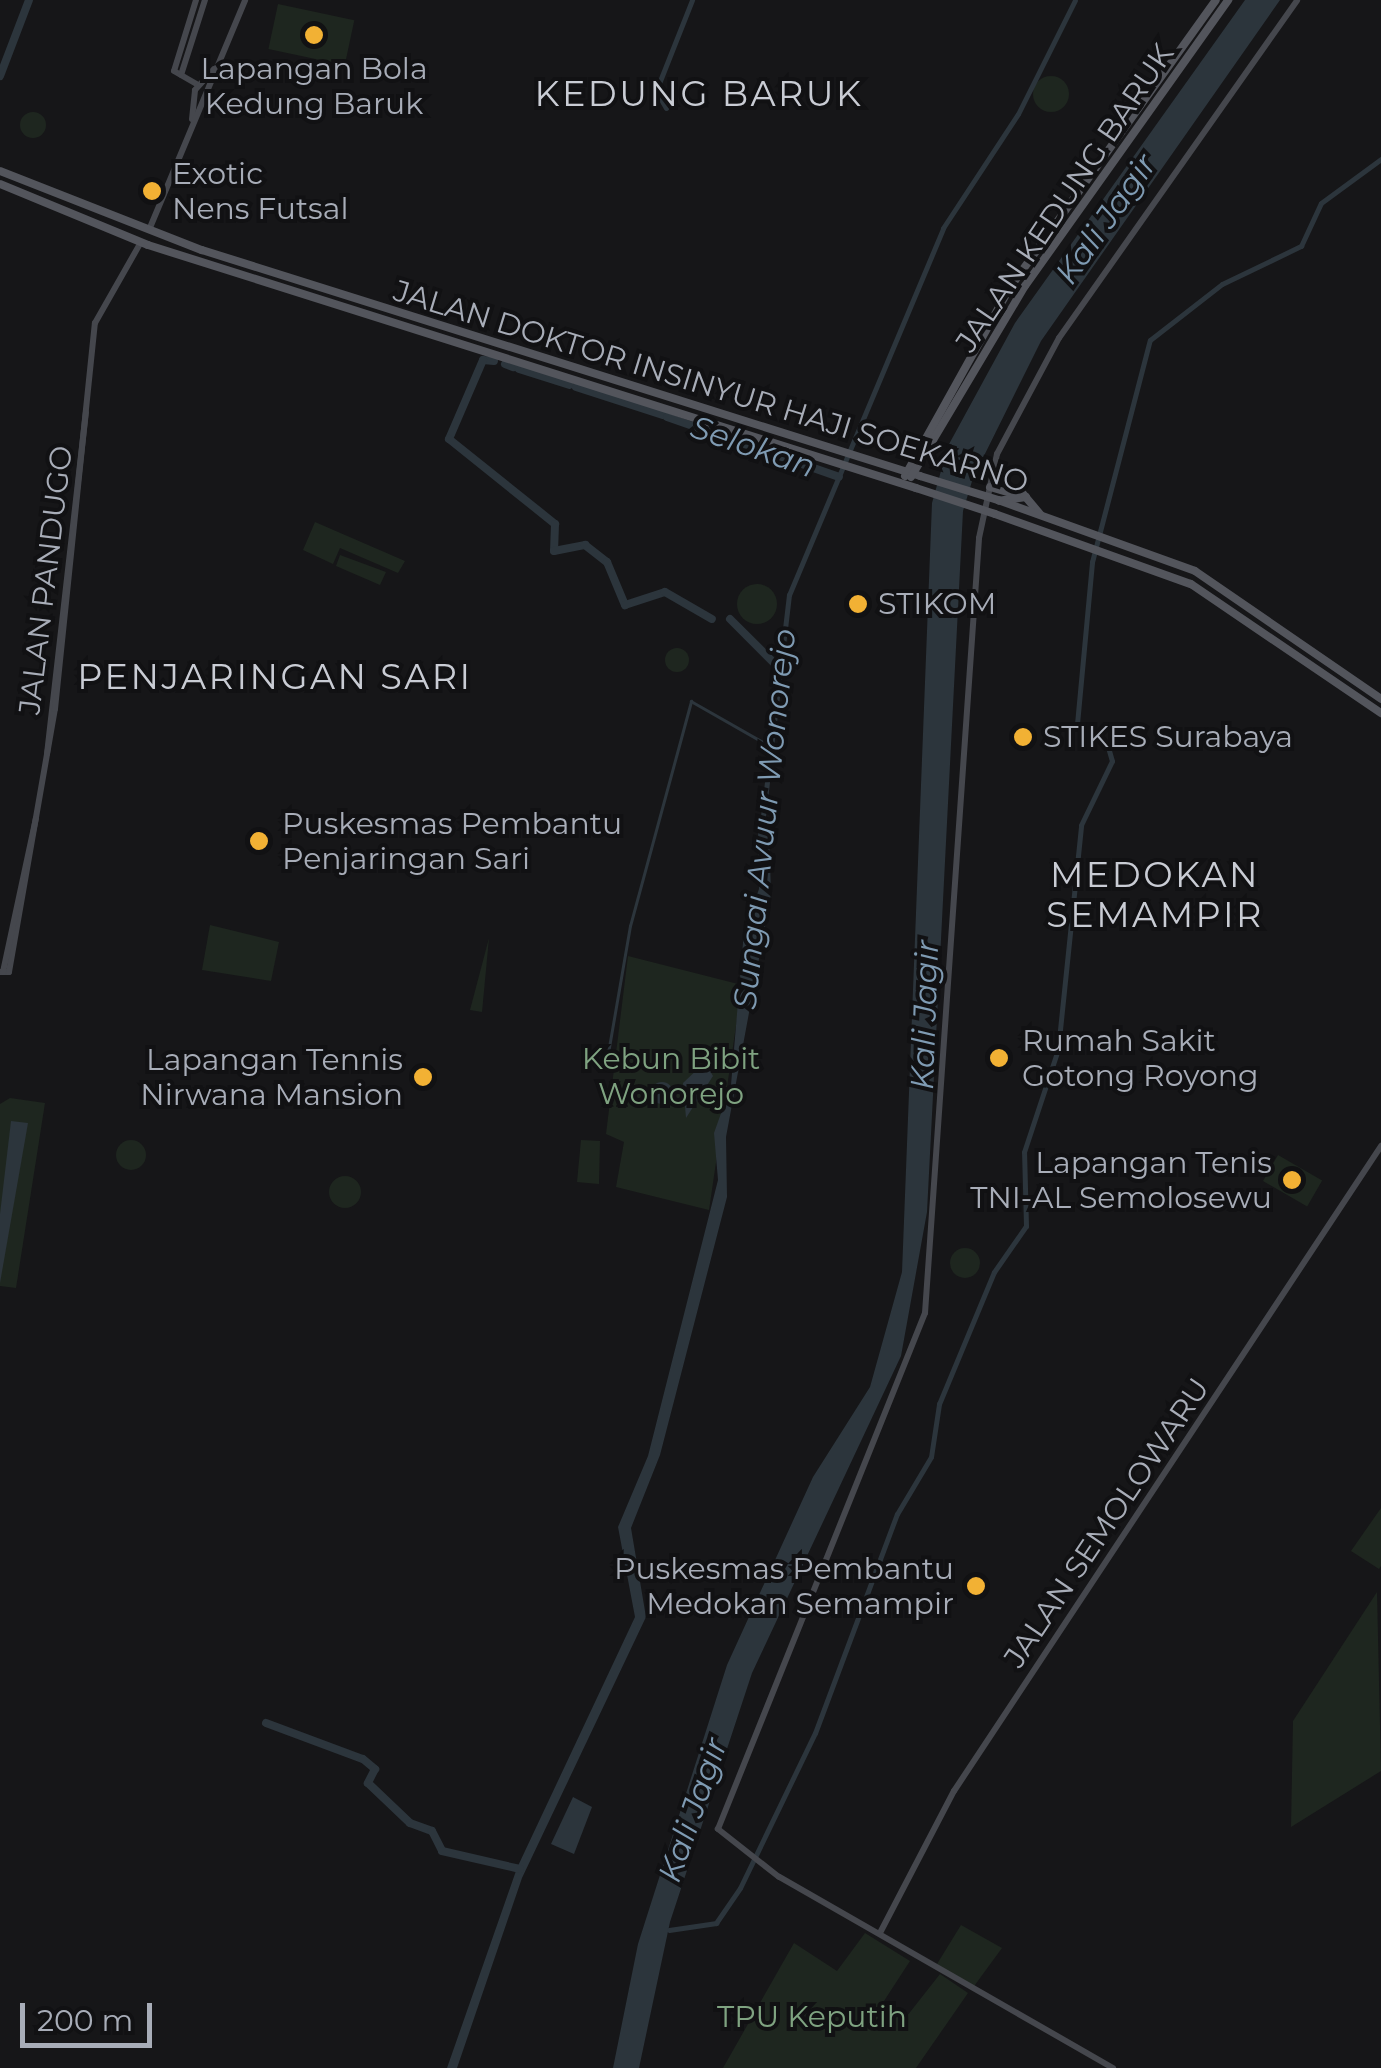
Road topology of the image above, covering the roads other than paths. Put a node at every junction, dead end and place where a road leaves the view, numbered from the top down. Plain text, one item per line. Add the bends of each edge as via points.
1 (196, 0) edge
2 (205, 0) edge
3 (244, 0) edge
4 (1216, 0) edge
5 (1228, 0) edge
6 (1296, 2) edge
7 (218, 65) junction
8 (178, 73) junction
9 (198, 85) junction
10 (192, 121) junction
11 (0, 171) edge
12 (20, 178) junction
13 (0, 184) edge
14 (36, 185) junction
15 (16, 190) junction
16 (33, 196) junction
17 (1077, 203) junction
18 (149, 230) junction
19 (141, 242) junction
20 (253, 272) junction
21 (1015, 280) junction
22 (1025, 286) junction
23 (497, 349) junction
24 (913, 474) junction
25 (990, 484) junction
26 (909, 486) junction
27 (999, 500) junction
28 (1040, 514) junction
29 (1381, 699) edge
30 (1381, 713) edge
31 (5, 968) edge
32 (1381, 1146) edge
33 (881, 1932) junction
34 (1113, 2068) edge

1 - 8 street
2 - 8 street
3 - 7 street
4 - 17 main road, JALAN KEDUNG BARUK
5 - 17 main road, JALAN KEDUNG BARUK
6 - 25 street via 1048,358
7 - 9 street
7 - 10 street
8 - 9 street
9 - 10 street
10 - 18 street
11 - 12 main road, JALAN DOKTOR INSINYUR HAJI SOEKARNO
12 - 14 main road, JALAN DOKTOR INSINYUR HAJI SOEKARNO
12 - 15 main road
13 - 15 main road, JALAN DOKTOR INSINYUR HAJI SOEKARNO
14 - 16 main road
14 - 18 main road, JALAN DOKTOR INSINYUR HAJI SOEKARNO
15 - 16 main road, JALAN DOKTOR INSINYUR HAJI SOEKARNO
16 - 19 main road, JALAN DOKTOR INSINYUR HAJI SOEKARNO
17 - 21 main road, JALAN KEDUNG BARUK
17 - 22 main road, JALAN KEDUNG BARUK
18 - 20 main road, JALAN DOKTOR INSINYUR HAJI SOEKARNO
19 - 20 main road, JALAN DOKTOR INSINYUR HAJI SOEKARNO
19 - 31 street, JALAN PANDUGO via 97,314 47,754
20 - 23 main road, JALAN DOKTOR INSINYUR HAJI SOEKARNO
21 - 22 main road
21 - 24 main road, JALAN KEDUNG BARUK
22 - 24 main road, JALAN KEDUNG BARUK
23 - 24 main road, JALAN DOKTOR INSINYUR HAJI SOEKARNO
23 - 26 main road, JALAN DOKTOR INSINYUR HAJI SOEKARNO
24 - 26 main road
24 - 27 main road, JALAN DOKTOR INSINYUR HAJI SOEKARNO, bridge
25 - 27 main road via 1026,497
25 - 28 main road via 1029,492
25 - 33 street via 925,1313 718,1832
26 - 30 main road, JALAN DOKTOR INSINYUR HAJI SOEKARNO, bridge via 1199,588
27 - 28 main road, JALAN DOKTOR INSINYUR HAJI SOEKARNO
28 - 29 main road, JALAN DOKTOR INSINYUR HAJI SOEKARNO via 1195,571
32 - 33 street, JALAN SEMOLOWARU via 954,1791
33 - 34 street

